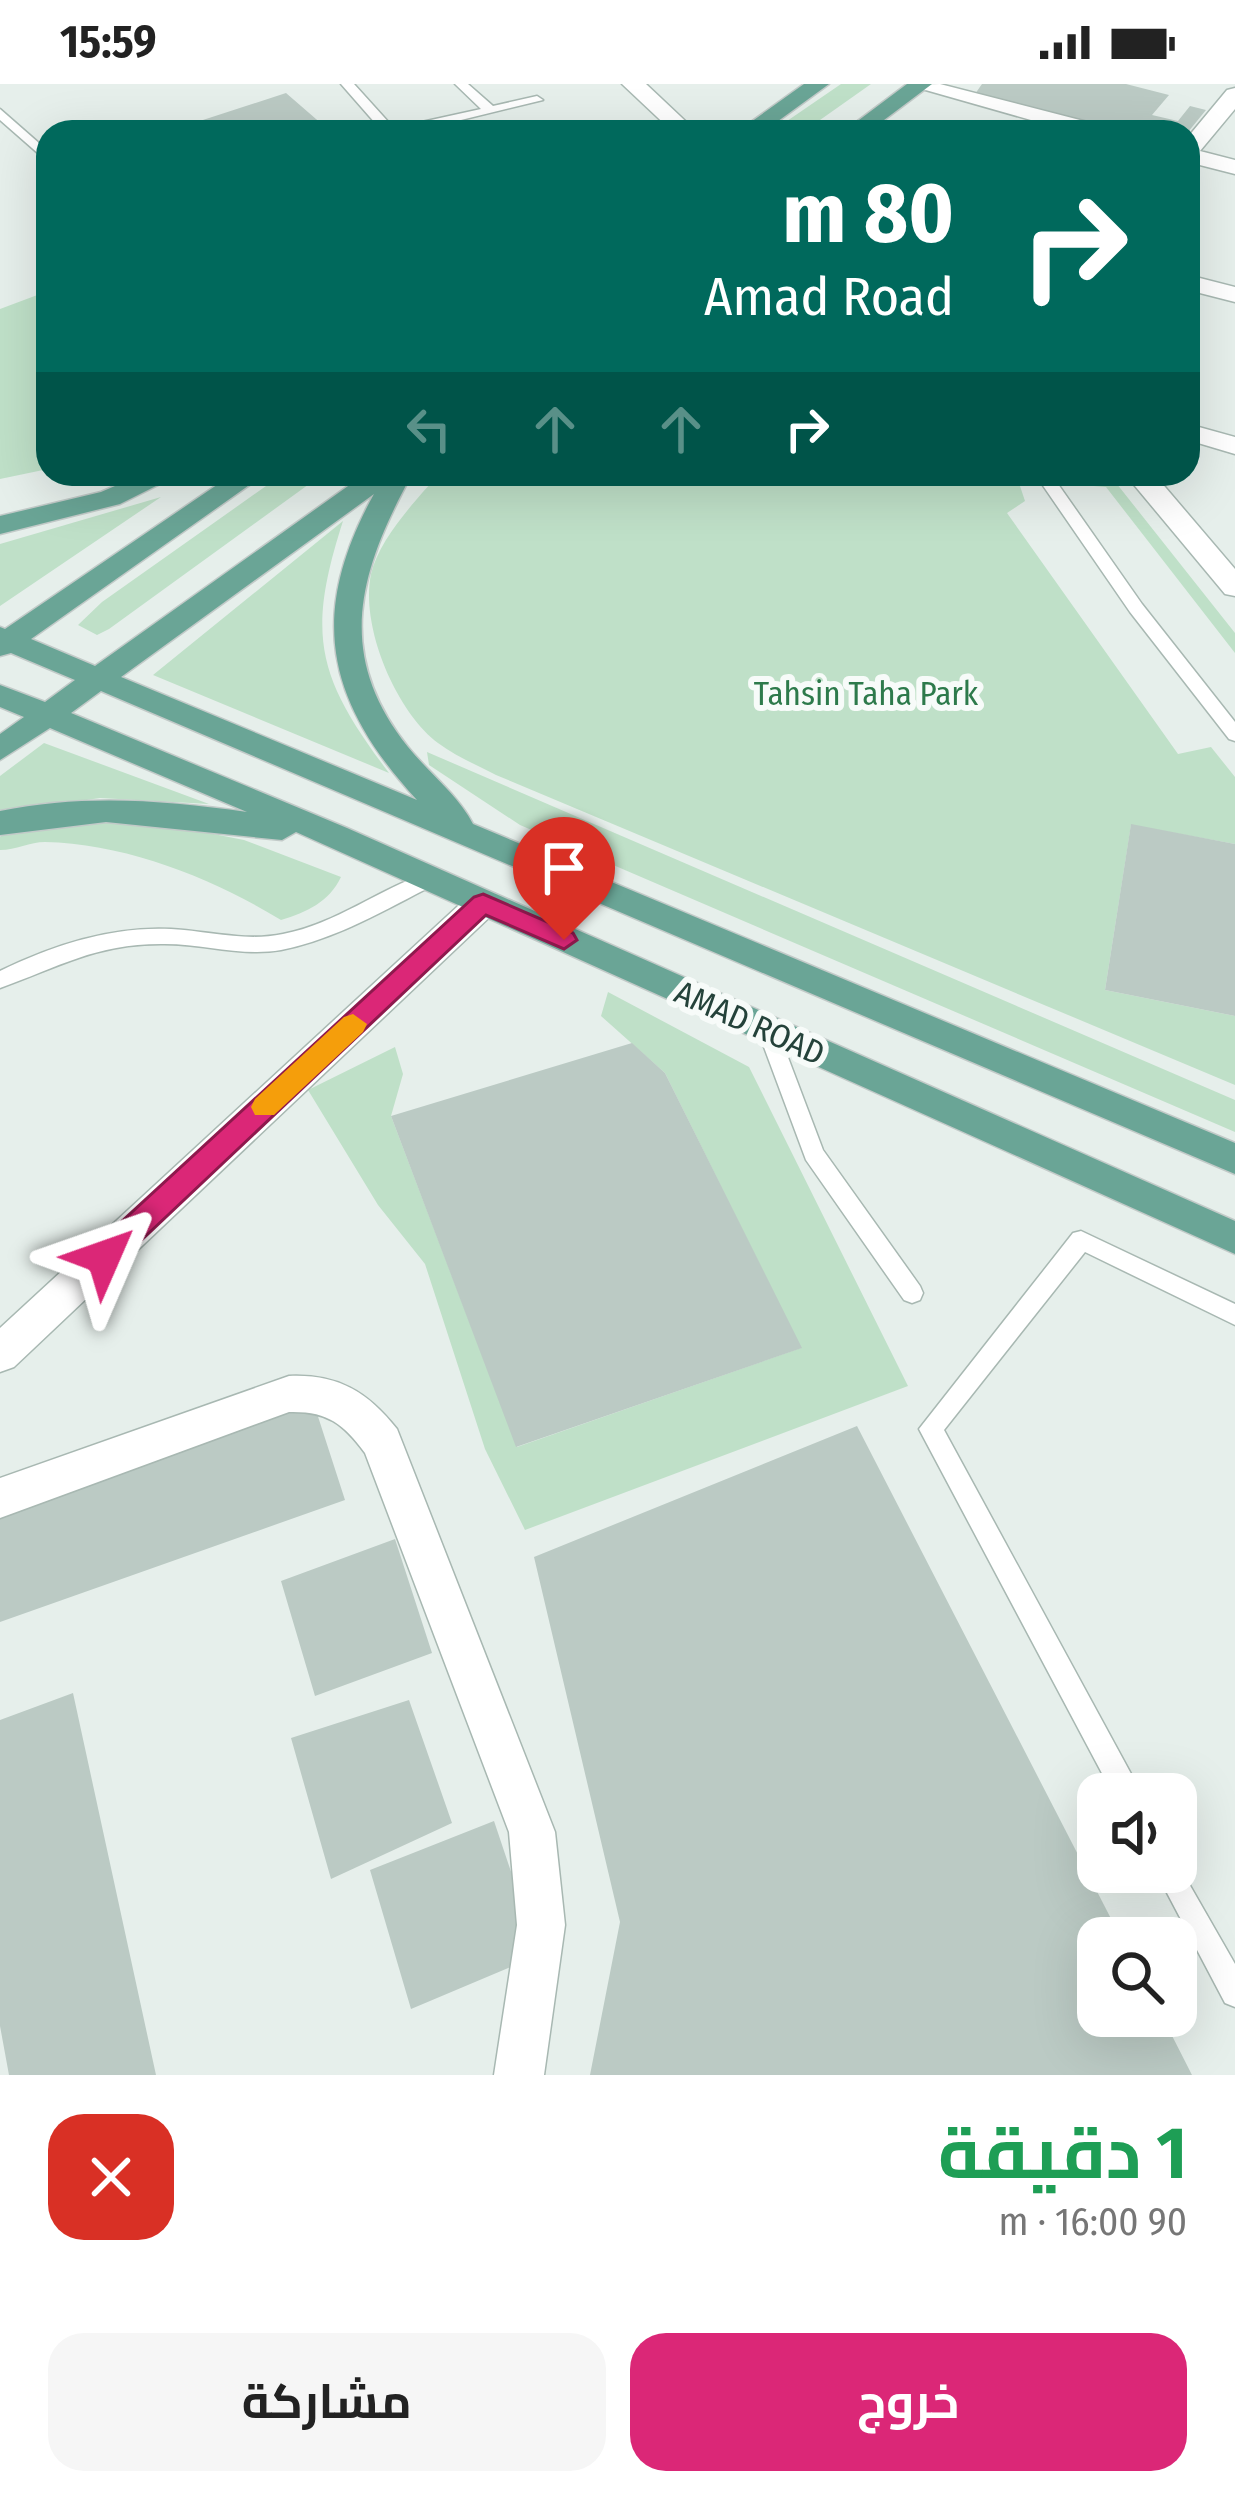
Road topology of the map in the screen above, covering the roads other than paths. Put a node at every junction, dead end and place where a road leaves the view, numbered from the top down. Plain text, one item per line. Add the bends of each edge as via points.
1 (347, 84) edge
2 (460, 84) edge
3 (632, 84) edge
4 (818, 84) edge
5 (920, 84) edge
6 (1235, 95) edge
7 (537, 100) dead end
8 (491, 111) junction
9 (0, 112) edge
10 (379, 120) edge
11 (450, 120) edge
12 (672, 120) edge
13 (766, 120) edge
14 (870, 120) edge
15 (1054, 120) edge
16 (1200, 138) edge
17 (36, 146) edge
18 (1200, 156) edge
19 (1235, 166) edge
20 (1200, 286) edge
21 (1235, 296) edge
22 (1200, 436) edge
23 (1235, 446) edge
24 (138, 486) edge
25 (233, 486) edge
26 (366, 486) edge
27 (391, 486) edge
28 (1049, 486) edge
29 (1149, 486) edge
30 (0, 525) edge
31 (1235, 587) edge
32 (3, 641) edge
33 (100, 677) junction
34 (0, 695) edge
35 (47, 714) junction
36 (1235, 735) edge
37 (0, 748) edge
38 (0, 824) edge
39 (468, 834) junction
40 (336, 836) junction
41 (429, 879) junction
42 (483, 903) junction
43 (0, 980) edge
44 (768, 1030) junction
45 (1235, 1159) edge
46 (1235, 1238) edge
47 (912, 1293) dead end
48 (1235, 1315) edge
49 (0, 1354) edge
50 (0, 1498) edge
51 (1117, 1773) edge
52 (1181, 1893) edge
53 (1235, 1993) edge
54 (519, 2075) edge

1 - 10 lane
2 - 8 lane
3 - 12 street
4 - 13 main road
5 - 14 main road
5 - 15 street
6 - 16 street
7 - 8 lane
8 - 11 lane
9 - 17 lane
18 - 19 street
20 - 21 street
22 - 23 street
24 - 30 main road
25 - 32 main road
26 - 33 main road
27 - 39 main road via 351,573 342,631 352,685 379,733
28 - 36 lane
29 - 31 street
32 - 33 main road
33 - 35 main road
33 - 39 main road
34 - 35 main road, AMAD ROAD
35 - 37 main road
35 - 40 main road, AMAD ROAD
38 - 40 main road via 142,811
39 - 45 main road
40 - 41 main road, AMAD ROAD
41 - 42 main road, AMAD ROAD
41 - 43 lane via 277,941 166,936 91,943
42 - 44 main road, AMAD ROAD
42 - 49 street
44 - 46 main road, AMAD ROAD
44 - 47 lane via 814,1154
48 - 51 lane via 1081,1240 931,1430
50 - 54 street via 289,1394 322,1391 356,1408 382,1442 532,1832 543,1947
52 - 53 lane

